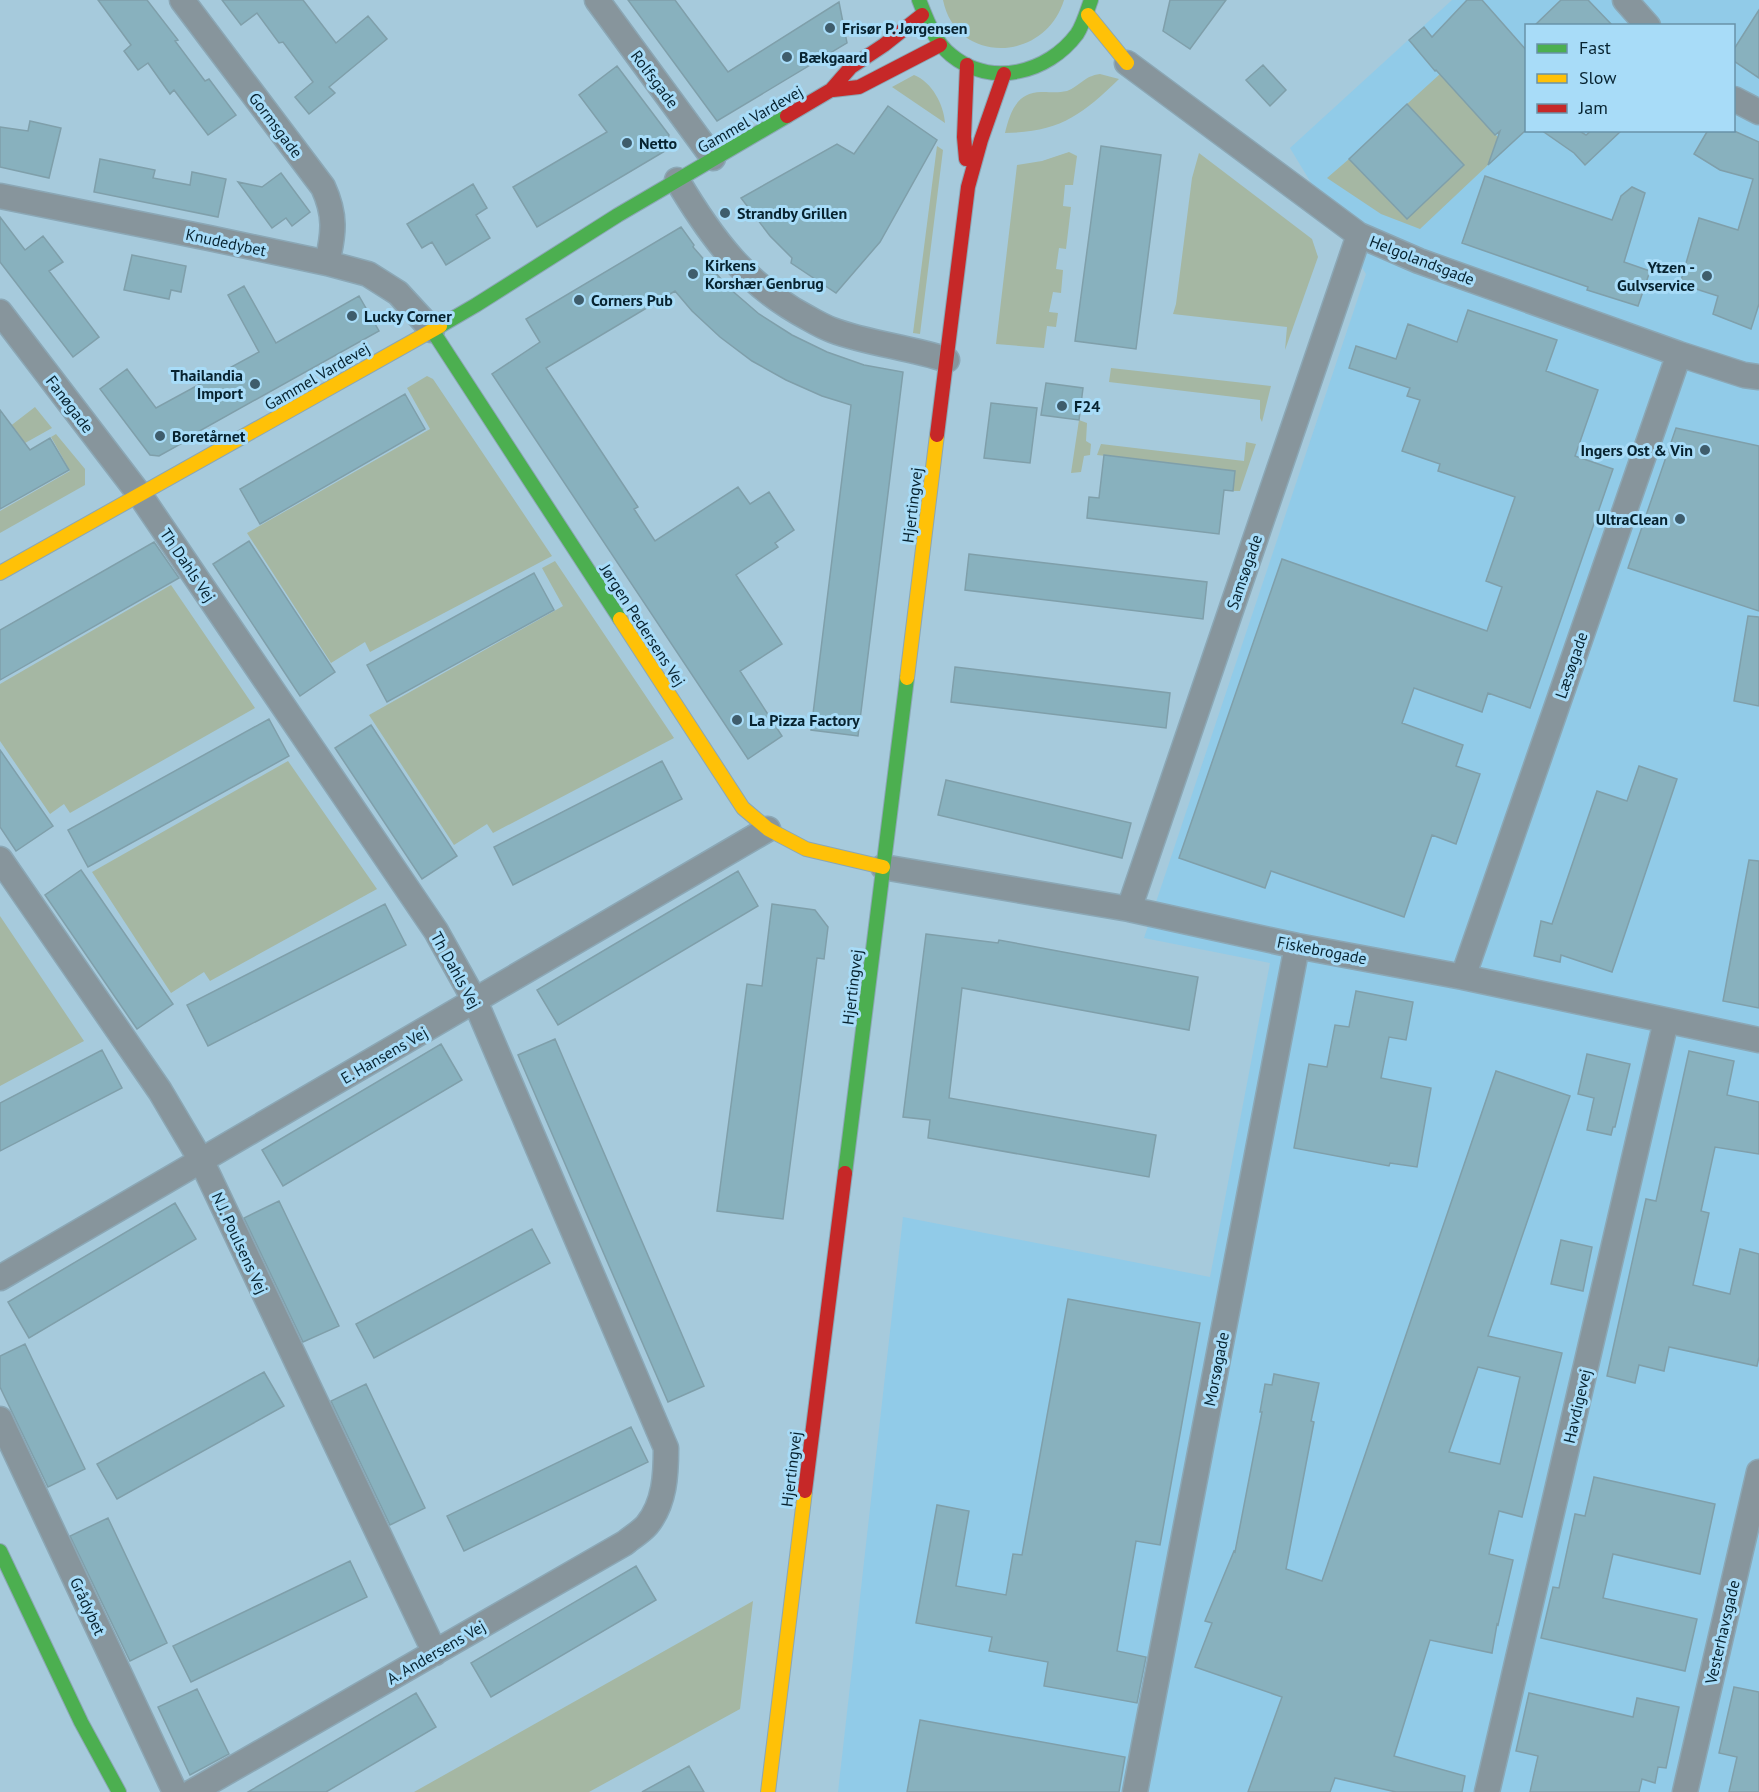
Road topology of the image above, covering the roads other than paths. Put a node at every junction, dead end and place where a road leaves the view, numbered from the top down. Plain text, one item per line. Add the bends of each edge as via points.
1 (182, 0) edge
2 (597, 0) edge
3 (919, 0) edge
4 (1091, 0) edge
5 (1625, 0) edge
6 (922, 15) junction
7 (1088, 15) junction
8 (1646, 24) edge
9 (940, 45) junction
10 (1116, 58) joint
11 (968, 65) junction
12 (1004, 74) junction
13 (831, 90) junction
14 (1735, 100) edge
15 (1759, 112) edge
16 (713, 158) junction
17 (677, 180) junction
18 (968, 187) junction
19 (0, 196) edge
20 (1359, 235) junction
21 (327, 263) junction
22 (0, 312) edge
23 (432, 330) junction
24 (1679, 354) junction
25 (947, 360) junction
26 (1759, 377) edge
27 (140, 495) junction
28 (0, 573) edge
29 (768, 829) junction
30 (0, 859) edge
31 (883, 867) junction
32 (1129, 909) junction
33 (1297, 946) junction
34 (1463, 977) junction
35 (475, 1001) junction
36 (1666, 1020) junction
37 (1759, 1040) edge
38 (202, 1162) junction
39 (0, 1278) edge
40 (0, 1419) edge
41 (1759, 1472) edge
42 (663, 1495) joint
43 (0, 1551) edge
44 (435, 1653) junction
45 (119, 1792) edge
46 (175, 1792) edge
47 (192, 1792) edge
48 (768, 1792) edge
49 (1135, 1792) edge
50 (1487, 1792) edge
51 (1685, 1792) edge

1 - 21 street, Gormsgade via 322,187 334,218
2 - 16 street, Rolfsgade
3 - 6 street
4 - 7 street
5 - 8 street
6 - 9 street
6 - 13 street, Gammel Vardevej via 851,67
7 - 10 street, Helgolandsgade
7 - 12 street via 1078,44 1048,63
9 - 11 street
9 - 13 street, Gammel Vardevej via 859,87
10 - 20 street, Helgolandsgade
11 - 12 street
11 - 18 street, Hjertingvej via 964,137
12 - 18 street, Hjertingvej
13 - 16 street, Gammel Vardevej
14 - 15 street
16 - 17 street, Gammel Vardevej
17 - 23 street, Gammel Vardevej
17 - 25 street via 731,259 783,305 830,330
18 - 25 street, Hjertingvej
19 - 21 street, Knudedybet
20 - 24 street, Helgolandsgade via 1419,261
20 - 32 street, Samsøgade
21 - 23 street, Knudedybet via 368,274 387,285
22 - 27 street, Fanøgade
23 - 27 street, Gammel Vardevej
23 - 29 street, Jørgen Pedersens Vej via 742,808
24 - 26 street, Helgolandsgade
24 - 34 street, Læsøgade
25 - 31 street, Hjertingvej
27 - 28 street, Gammel Vardevej
27 - 35 street, Th Dahls Vej via 436,931
29 - 31 street, Jørgen Pedersens Vej via 806,849
29 - 35 street, E. Hansens Vej
30 - 38 street, N.J. Poulsens Vej via 160,1091
31 - 32 street, Fiskebrogade
31 - 48 street, Hjertingvej
32 - 33 street, Fiskebrogade
33 - 34 street, Fiskebrogade
33 - 49 street, Morsøgade
34 - 36 street, Fiskebrogade
35 - 38 street, E. Hansens Vej
35 - 42 street, Th Dahls Vej via 666,1448
36 - 37 street, Fiskebrogade
36 - 50 street, Havdigevej
38 - 39 street, E. Hansens Vej
38 - 44 street, N.J. Poulsens Vej
40 - 46 street, Grådybet
41 - 51 street, Vesterhavsgade
42 - 44 street, A. Andersens Vej via 647,1525 625,1543
43 - 45 street via 77,1714
44 - 47 street, A. Andersens Vej

